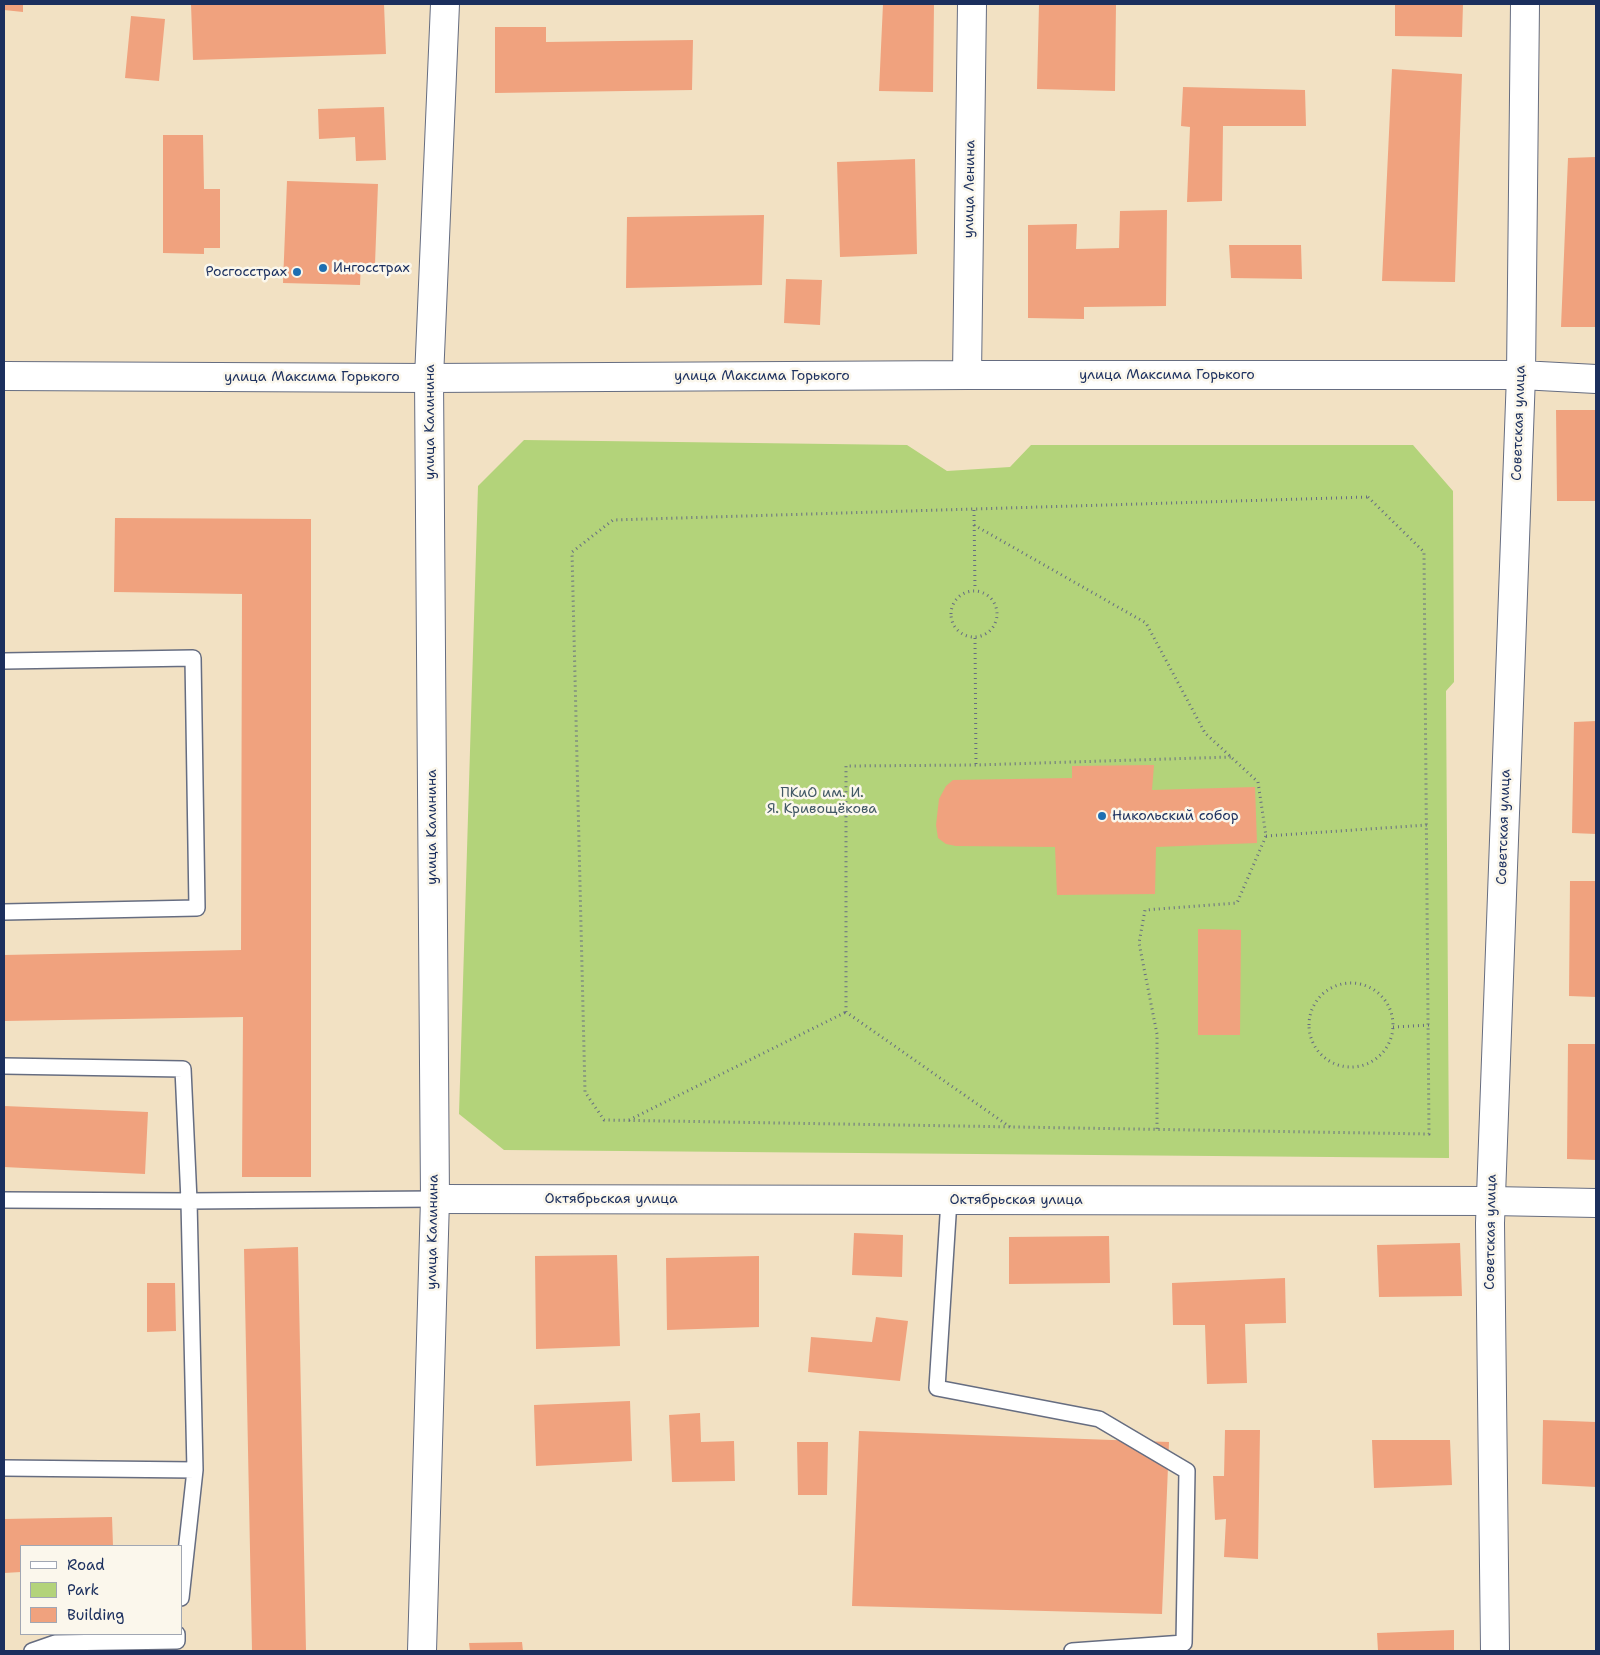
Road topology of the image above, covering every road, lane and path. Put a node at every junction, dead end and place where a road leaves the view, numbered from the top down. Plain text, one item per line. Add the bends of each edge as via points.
1 (445, 4) edge
2 (972, 4) edge
3 (1525, 4) edge
4 (967, 375) junction
5 (1520, 375) junction
6 (4, 376) edge
7 (429, 378) junction
8 (1596, 379) edge
9 (974, 510) junction
10 (974, 525) junction
11 (974, 590) junction
12 (975, 638) junction
13 (4, 661) edge
14 (1231, 757) junction
15 (976, 765) junction
16 (1427, 826) junction
17 (1266, 836) junction
18 (4, 912) edge
19 (846, 1012) junction
20 (1430, 1025) junction
21 (1393, 1027) junction
22 (4, 1066) edge
23 (629, 1120) junction
24 (1010, 1127) junction
25 (1157, 1130) junction
26 (435, 1199) junction
27 (4, 1200) edge
28 (950, 1200) junction
29 (189, 1201) junction
30 (1491, 1201) junction
31 (1596, 1203) edge
32 (4, 1468) edge
33 (195, 1470) junction
34 (182, 1589) edge
35 (178, 1635) edge
36 (32, 1651) edge
37 (422, 1651) edge
38 (1072, 1651) edge
39 (1495, 1651) edge

1 - 7 street, улица Калинина
2 - 4 street, улица Ленина
3 - 5 street, Советская улица
4 - 5 street, улица Максима Горького
4 - 7 street, улица Максима Горького
5 - 8 street, улица Максима Горького
5 - 30 street, Советская улица
6 - 7 street, улица Максима Горького
7 - 26 street, улица Калинина
9 - 10 path
9 - 16 path via 1368,497 1424,552
9 - 23 path via 613,520 572,552 585,1092 604,1120
10 - 11 path
10 - 14 path via 1146,623 1205,733
11 - 12 path via 995,602 998,614 995,626 987,635
11 - 12 path via 957,597 951,614 958,631
12 - 15 path
13 - 18 lane via 193,658 197,908
14 - 15 path
14 - 17 path via 1258,782
15 - 19 path via 846,766
16 - 17 path
16 - 20 path
17 - 25 path via 1237,903 1145,910 1138,943 1158,1034
19 - 23 path
19 - 24 path
20 - 21 path
20 - 25 path via 1429,1134
21 - 21 path via 1382,1053 1373,1060 1351,1066 1328,1060 1319,1053 1310,1038 1308,1026 1317,999 1331,987 1360,983 1384,999 1390,1009
22 - 29 lane via 183,1069
23 - 24 path
24 - 25 path
26 - 28 street, Октябрьская улица
26 - 29 lane
26 - 37 street, улица Калинина
27 - 29 lane
28 - 30 street, Октябрьская улица
28 - 38 lane via 937,1388 1099,1419 1187,1471 1184,1643
29 - 33 lane
30 - 31 street, Октябрьская улица
30 - 39 street, Советская улица
32 - 33 lane
33 - 34 lane
35 - 36 lane via 177,1641 55,1643

